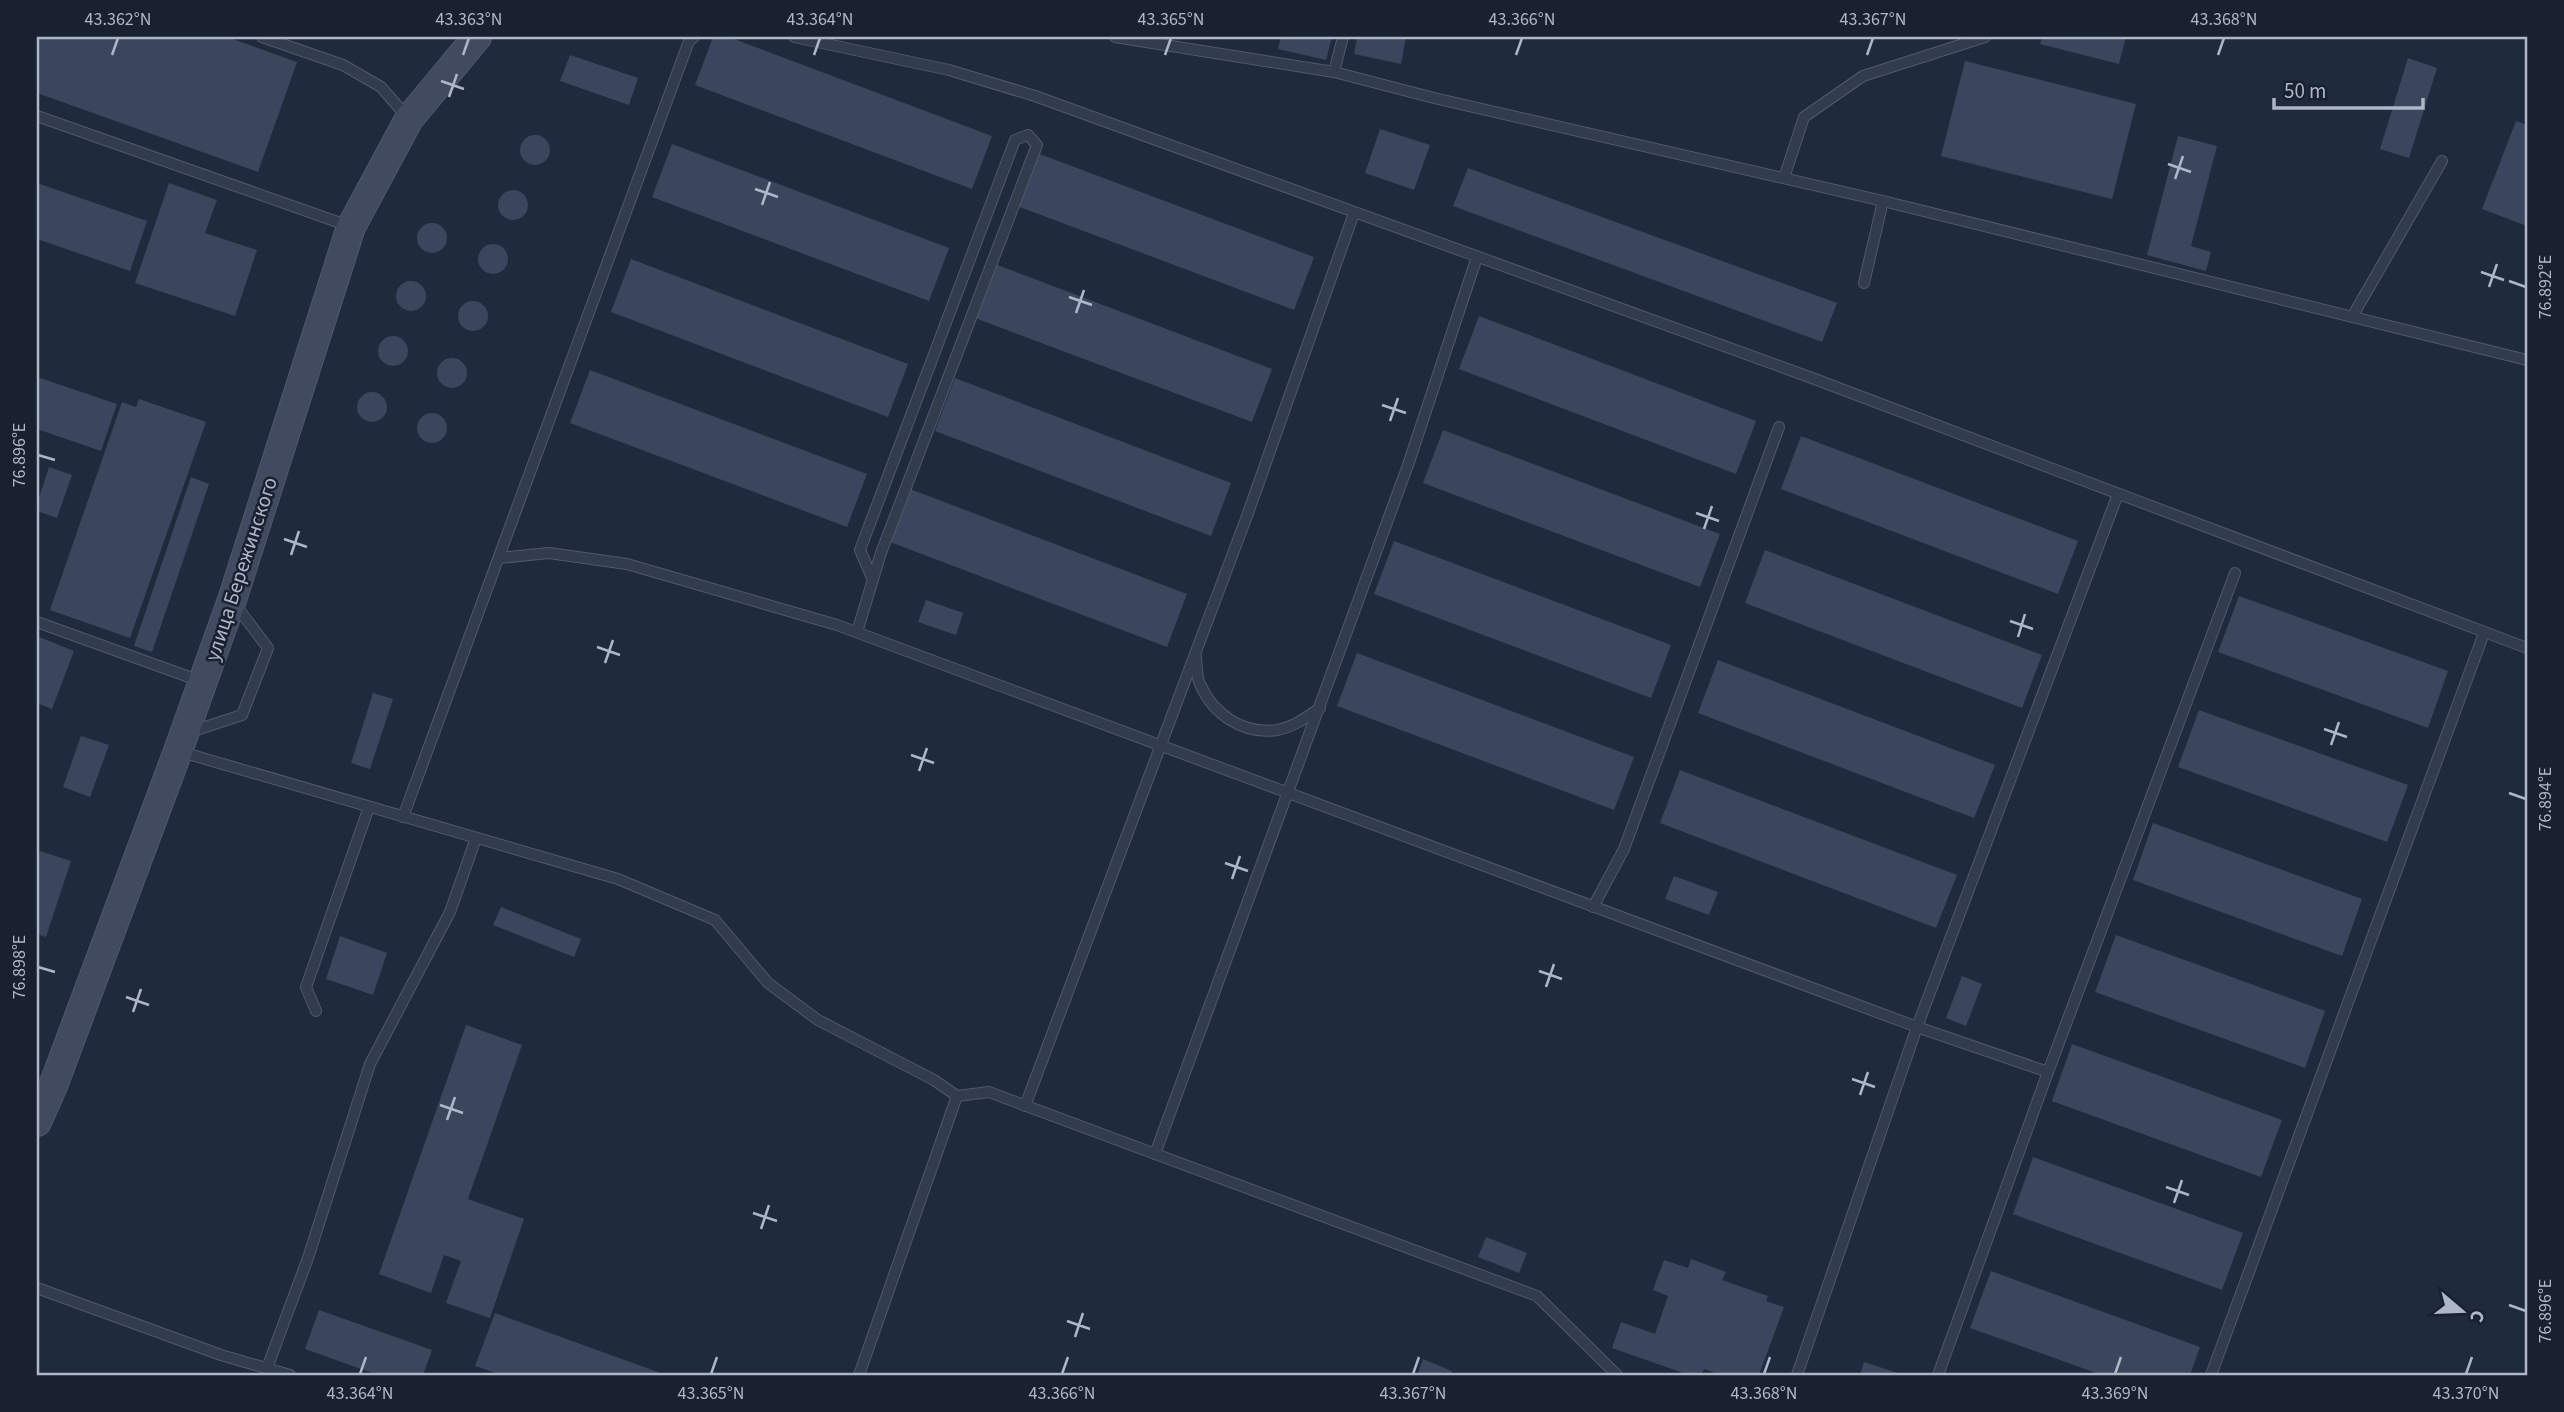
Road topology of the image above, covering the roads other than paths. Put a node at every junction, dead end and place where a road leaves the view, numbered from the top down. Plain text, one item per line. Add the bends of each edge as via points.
1 (262, 37) edge
2 (477, 37) edge
3 (694, 37) edge
4 (794, 37) edge
5 (1115, 37) edge
6 (1343, 37) edge
7 (1985, 37) edge
8 (1334, 72) junction
9 (37, 116) edge
10 (409, 120) junction
11 (2442, 161) dead end
12 (1784, 178) junction
13 (1883, 201) junction
14 (1354, 213) junction
15 (351, 227) junction
16 (1477, 257) junction
17 (1864, 283) dead end
18 (2352, 317) junction
19 (2527, 360) edge
20 (1779, 427) dead end
21 (2118, 494) junction
22 (499, 558) junction
23 (2235, 573) dead end
24 (873, 580) junction
25 (232, 600) junction
26 (37, 622) edge
27 (857, 632) junction
28 (2484, 633) junction
29 (2527, 648) edge
30 (1195, 654) junction
31 (203, 682) junction
32 (1320, 708) junction
33 (181, 743) junction
34 (1161, 745) junction
35 (1290, 793) junction
36 (369, 807) junction
37 (403, 817) junction
38 (476, 838) junction
39 (1593, 907) junction
40 (316, 1011) dead end
41 (1917, 1027) junction
42 (2048, 1072) junction
43 (957, 1096) junction
44 (1025, 1105) junction
45 (37, 1122) edge
46 (1155, 1154) junction
47 (37, 1287) edge
48 (267, 1368) junction
49 (290, 1375) edge
50 (859, 1375) edge
51 (1617, 1375) edge
52 (1797, 1375) edge
53 (1938, 1375) edge
54 (2211, 1375) edge

1 - 10 lane via 342,65 380,87
2 - 10 main road, улица Бережинского
3 - 22 lane
4 - 14 lane via 949,70 1035,96
5 - 8 lane
6 - 8 lane
7 - 12 lane via 1863,76 1804,117
8 - 12 lane
9 - 15 lane
10 - 15 main road, улица Бережинского
11 - 18 lane
12 - 13 lane
13 - 17 lane
13 - 18 lane
14 - 16 lane
14 - 30 lane
15 - 25 main road, улица Бережинского
16 - 21 lane
16 - 32 lane
18 - 19 lane
20 - 39 lane via 1624,849
21 - 28 lane
21 - 41 lane
22 - 27 lane via 549,553 627,564
22 - 37 lane
23 - 42 lane
24 - 24 lane via 1037,145 1028,135 1016,140 860,550
24 - 27 lane
25 - 31 main road, улица Бережинского
25 - 33 lane via 268,648 242,715
26 - 31 lane
27 - 34 lane
28 - 29 lane
28 - 54 lane
30 - 32 lane via 1198,681 1212,706 1249,729 1277,730
30 - 34 lane
31 - 33 main road, улица Бережинского
32 - 35 lane
33 - 36 lane
33 - 45 main road, улица Бережинского
34 - 35 lane
34 - 44 lane
35 - 39 lane
35 - 46 lane
36 - 37 lane
36 - 40 lane via 306,987
37 - 38 lane
38 - 43 lane via 618,879 715,920 768,983 818,1020
38 - 48 lane via 450,912 370,1063 308,1258
39 - 41 lane
41 - 42 lane
41 - 52 lane
42 - 53 lane
43 - 44 lane via 989,1092
43 - 50 lane
44 - 46 lane
46 - 51 lane via 1537,1296
47 - 48 lane
48 - 49 lane

